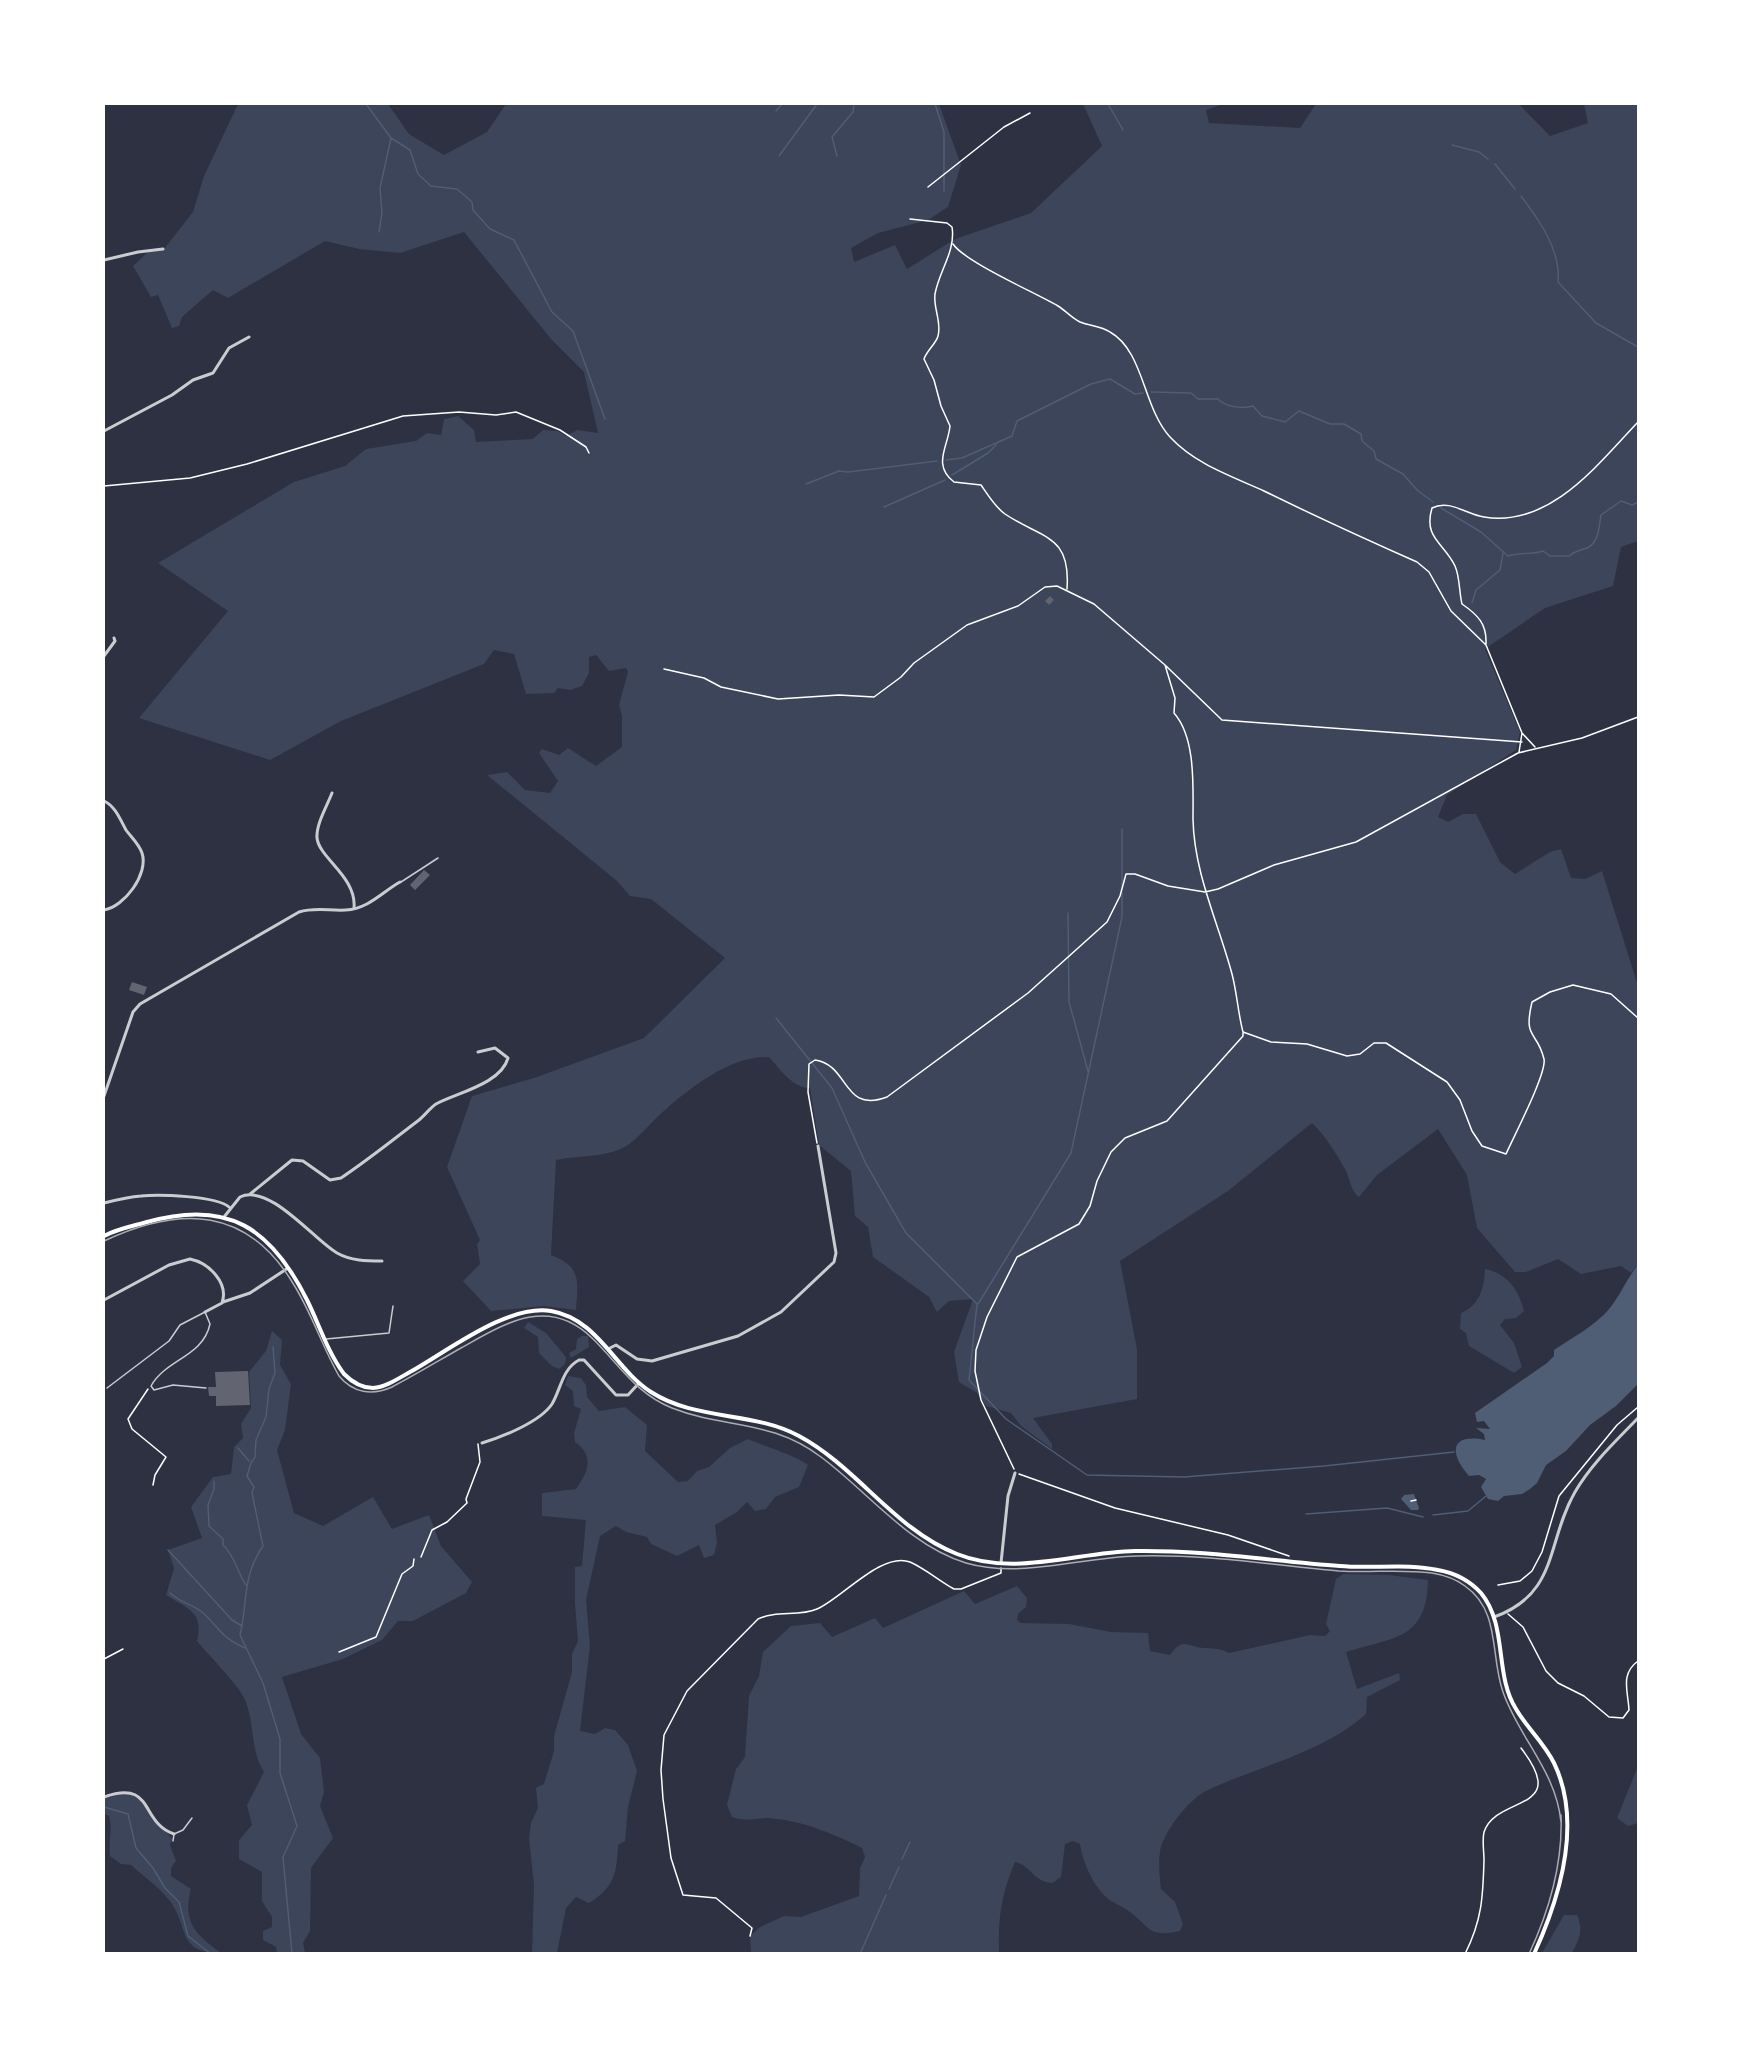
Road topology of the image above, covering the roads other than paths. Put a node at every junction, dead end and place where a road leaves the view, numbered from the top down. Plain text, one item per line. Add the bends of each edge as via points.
1 (163, 249) dead end
2 (104, 260) edge
3 (249, 337) dead end
4 (104, 430) edge
5 (114, 638) dead end
6 (104, 656) edge
7 (332, 793) dead end
8 (104, 801) edge
9 (438, 858) dead end
10 (400, 882) joint
11 (354, 908) junction
12 (104, 910) edge
13 (478, 1052) dead end
14 (104, 1096) edge
15 (818, 1146) road end
16 (249, 1195) junction
17 (104, 1203) edge
18 (229, 1208) junction
19 (224, 1217) junction
20 (104, 1236) edge
21 (382, 1261) dead end
22 (288, 1268) junction
23 (104, 1300) edge
24 (224, 1302) junction
25 (393, 1306) dead end
26 (206, 1312) junction
27 (326, 1339) junction
28 (608, 1349) junction
29 (639, 1383) junction
30 (107, 1388) dead end
31 (206, 1388) dead end
32 (1638, 1418) edge
33 (482, 1443) road end
34 (1015, 1473) road end
35 (1000, 1563) junction
36 (1494, 1617) junction
37 (104, 1797) edge
38 (192, 1818) dead end
39 (174, 1834) junction
40 (173, 1841) dead end
41 (140, 1953) edge
42 (156, 1953) edge
43 (1534, 1953) edge

1 - 2 street
3 - 4 street via 229,348 213,373 193,380
5 - 6 street
7 - 11 street via 317,838 349,886
8 - 12 street via 139,846 144,861 139,877 124,898 114,908
9 - 10 lane
10 - 11 street via 375,900
11 - 14 street via 299,912 140,1004 133,1012
13 - 16 street via 495,1048 508,1058 495,1075 438,1103 337,1179 326,1178 299,1159 292,1160
15 - 28 street via 836,1253 834,1262 781,1312 738,1336 652,1360 637,1359 615,1345
16 - 18 street via 240,1197
16 - 21 street via 296,1216 337,1253
17 - 18 street via 146,1195 208,1200
18 - 19 street
19 - 20 main road via 181,1214
19 - 22 main road via 261,1237
22 - 24 street via 250,1293
22 - 27 main road
23 - 24 street via 184,1259 200,1263 216,1276 224,1290
24 - 26 street
25 - 27 lane via 389,1333
26 - 30 lane via 180,1325 169,1341
26 - 31 lane via 210,1324 202,1342 151,1386 160,1391 173,1386
27 - 28 main road via 347,1378 362,1387 392,1382 507,1317 534,1311 554,1312 579,1321
28 - 29 main road
29 - 33 street via 628,1395 616,1395 584,1360 579,1360 565,1375 548,1410 505,1436
29 - 35 main road via 680,1406 754,1420 788,1431 826,1454 930,1540 966,1558
32 - 36 street via 1577,1489 1537,1588 1517,1608
34 - 35 street via 1008,1496
35 - 36 main road via 1134,1551 1439,1570 1470,1583 1483,1596
36 - 43 main road via 1508,1693 1552,1760 1564,1800 1565,1854 1560,1884
37 - 39 street via 120,1791 134,1793
38 - 39 lane
39 - 40 lane
41 - 42 street

